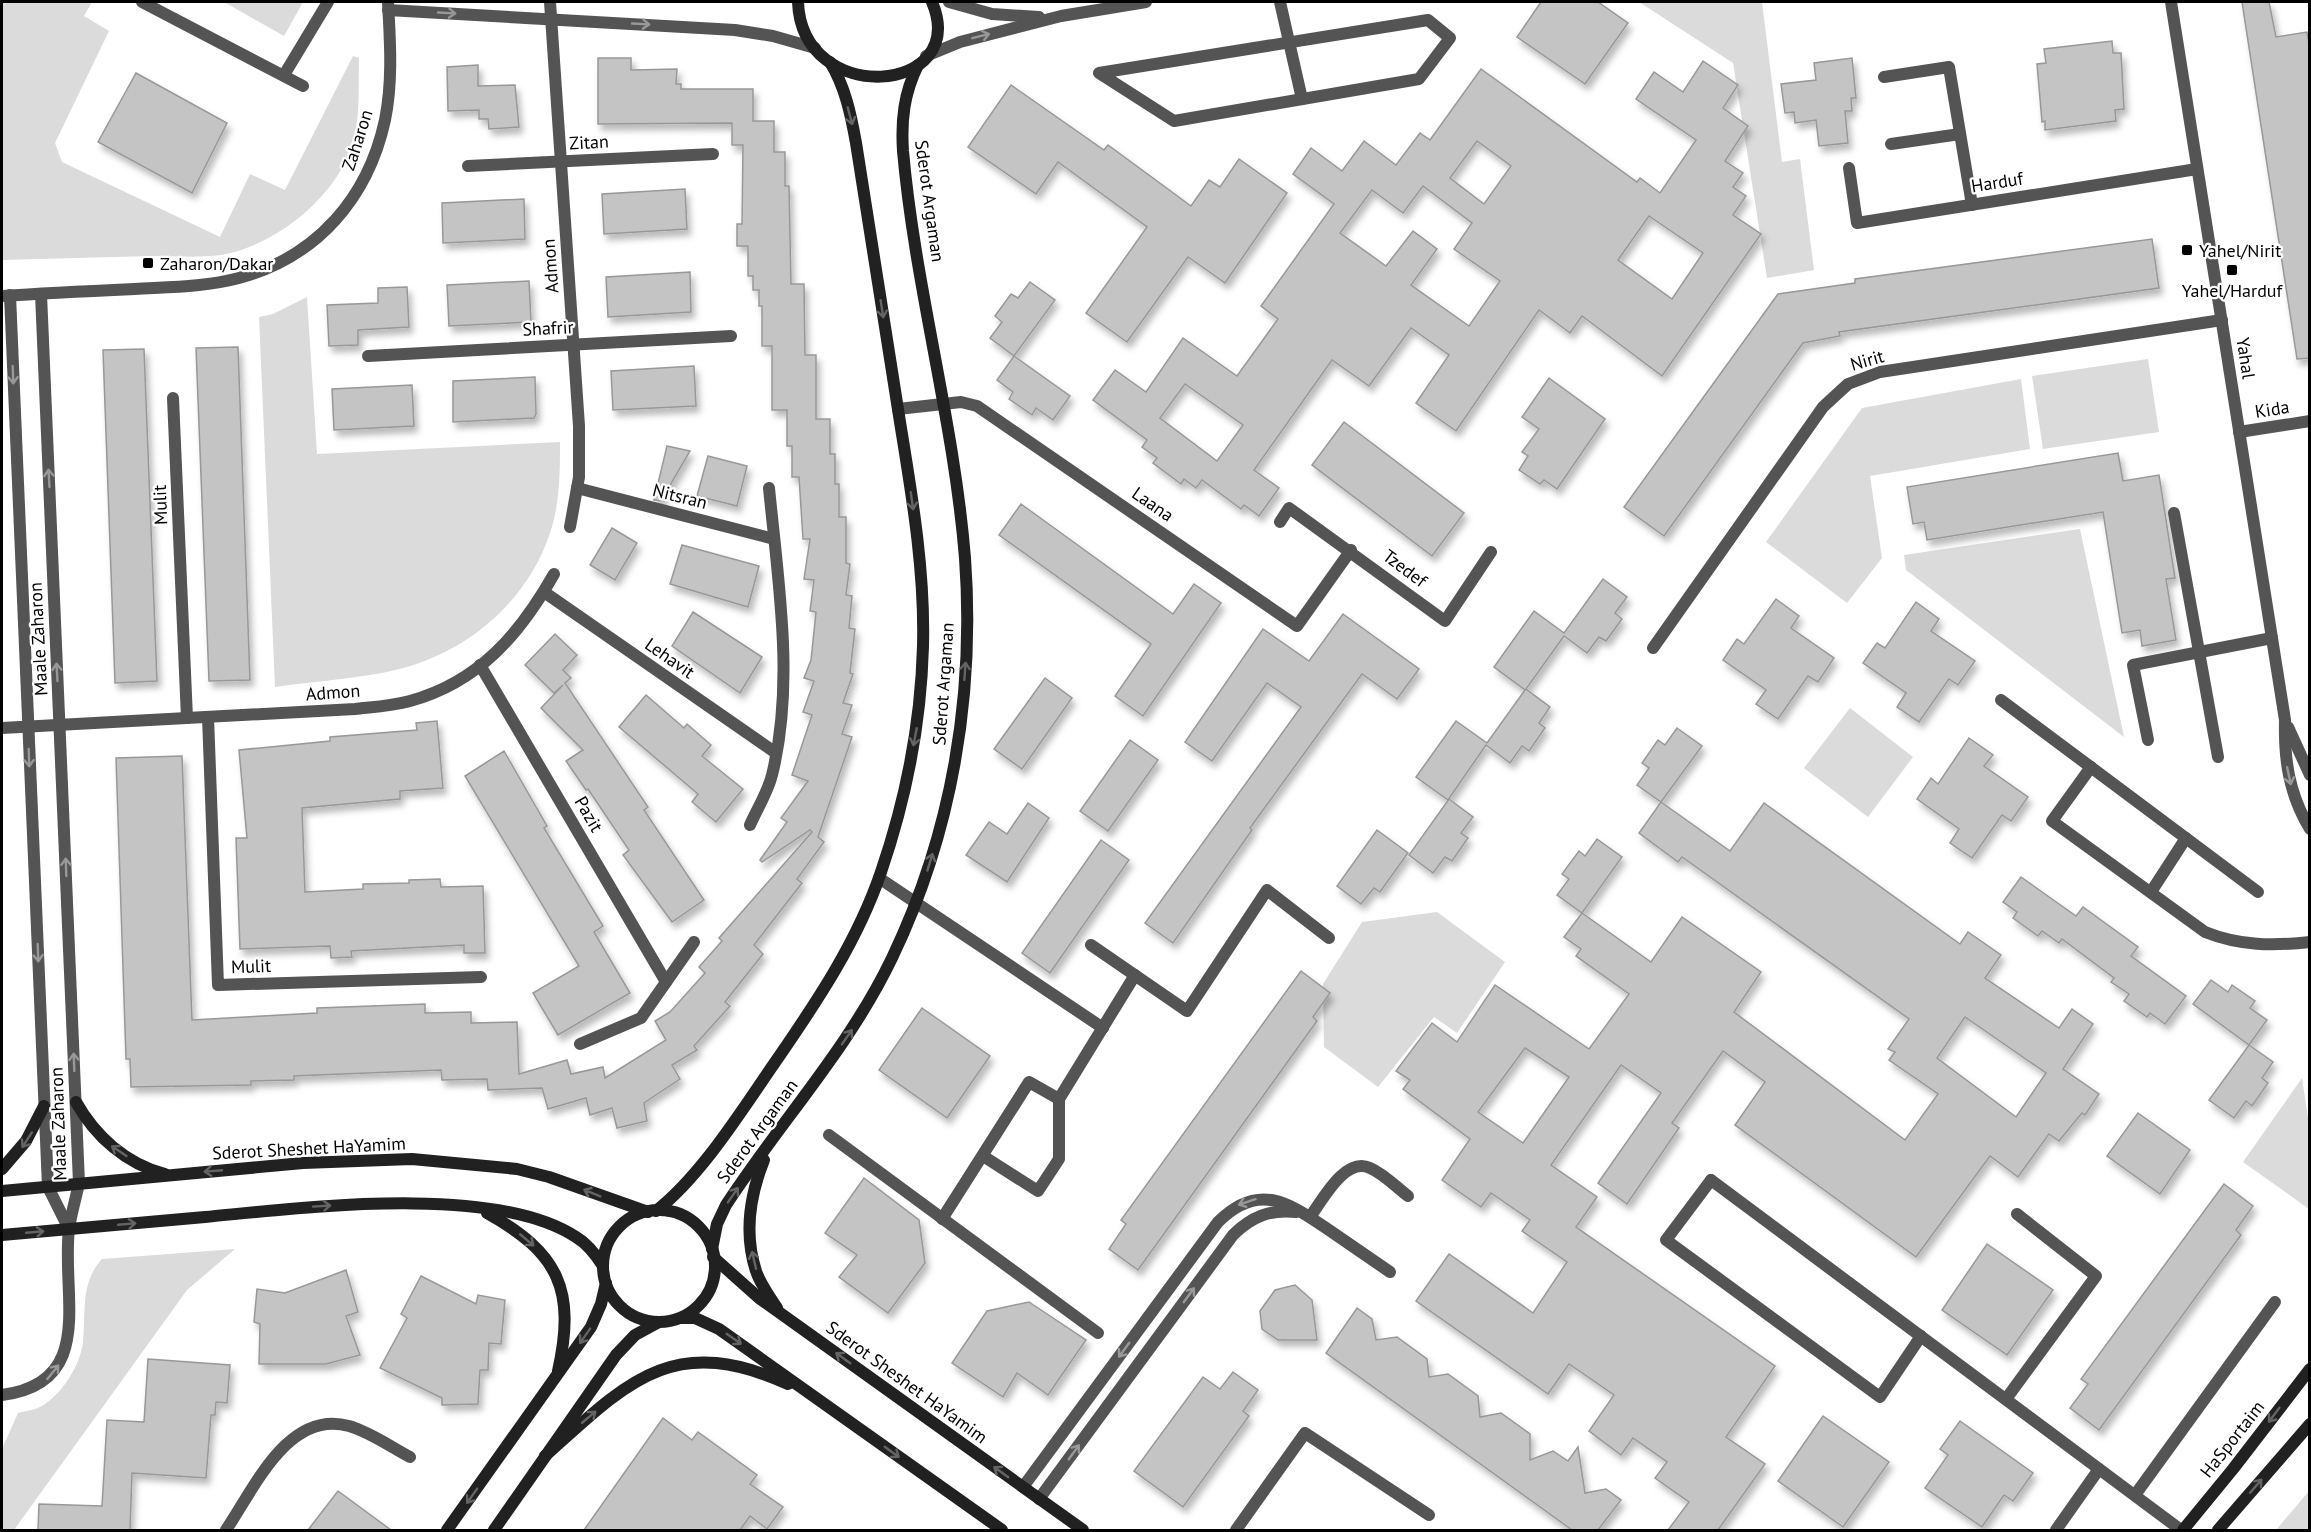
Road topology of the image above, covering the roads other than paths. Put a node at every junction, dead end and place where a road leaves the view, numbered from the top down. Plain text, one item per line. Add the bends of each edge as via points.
1 (142, 2) edge
2 (328, 2) edge
3 (550, 2) edge
4 (798, 2) edge
5 (932, 2) edge
6 (948, 2) edge
7 (1146, 2) edge
8 (1280, 2) edge
9 (2171, 2) edge
10 (388, 6) edge
11 (1061, 16) junction
12 (551, 19) junction
13 (1289, 42) junction
14 (815, 48) junction
15 (922, 61) junction
16 (830, 62) junction
17 (284, 75) junction
18 (1884, 77) dead end
19 (303, 86) dead end
20 (1302, 99) junction
21 (1960, 134) junction
22 (1891, 144) dead end
23 (712, 154) dead end
24 (561, 162) junction
25 (468, 166) dead end
26 (1849, 168) dead end
27 (2197, 169) junction
28 (1971, 205) junction
29 (41, 294) junction
30 (6, 295) edge
31 (2222, 320) junction
32 (730, 336) dead end
33 (573, 345) junction
34 (368, 356) dead end
35 (173, 398) dead end
36 (942, 403) junction
37 (898, 409) junction
38 (2310, 421) edge
39 (2239, 432) junction
40 (577, 488) junction
41 (769, 488) dead end
42 (2174, 513) dead end
43 (1280, 522) dead end
44 (570, 527) dead end
45 (774, 539) junction
46 (1351, 550) junction
47 (1491, 552) dead end
48 (554, 574) dead end
49 (544, 592) junction
50 (2272, 638) junction
51 (1653, 648) dead end
52 (2199, 652) junction
53 (480, 665) junction
54 (2001, 700) dead end
55 (208, 717) junction
56 (187, 718) junction
57 (2285, 720) junction
58 (60, 725) junction
59 (28, 726) junction
60 (2, 728) edge
61 (2148, 740) dead end
62 (776, 753) junction
63 (2218, 757) dead end
64 (2091, 767) junction
65 (2310, 775) edge
66 (750, 825) dead end
67 (2310, 828) edge
68 (2186, 838) junction
69 (879, 878) junction
70 (2151, 892) junction
71 (2258, 892) dead end
72 (915, 904) junction
73 (1329, 938) dead end
74 (694, 942) dead end
75 (2310, 942) edge
76 (1091, 945) dead end
77 (1136, 975) junction
78 (481, 977) dead end
79 (666, 982) junction
80 (1103, 1028) junction
81 (580, 1044) dead end
82 (1059, 1099) junction
83 (76, 1102) junction
84 (44, 1106) junction
85 (829, 1135) dead end
86 (771, 1143) junction
87 (982, 1156) junction
88 (2, 1169) edge
89 (172, 1175) junction
90 (80, 1184) junction
91 (48, 1187) junction
92 (2, 1191) edge
93 (1408, 1196) dead end
94 (478, 1208) junction
95 (652, 1211) junction
96 (2017, 1214) dead end
97 (1306, 1215) junction
98 (942, 1219) junction
99 (69, 1229) junction
100 (2, 1235) edge
101 (712, 1253) junction
102 (603, 1266) junction
103 (1390, 1272) dead end
104 (606, 1283) junction
105 (2275, 1302) dead end
106 (779, 1312) junction
107 (681, 1318) junction
108 (659, 1322) junction
109 (1098, 1333) dead end
110 (1921, 1336) junction
111 (2310, 1369) edge
112 (557, 1376) junction
113 (2, 1395) edge
114 (814, 1395) junction
115 (2006, 1400) junction
116 (2310, 1424) edge
117 (545, 1456) junction
118 (410, 1457) dead end
119 (2099, 1469) junction
120 (1023, 1487) junction
121 (2135, 1495) junction
122 (1039, 1499) junction
123 (1429, 1515) dead end
124 (226, 1530) edge
125 (447, 1530) edge
126 (494, 1530) edge
127 (1002, 1530) edge
128 (1083, 1530) edge
129 (1236, 1530) edge
130 (2056, 1530) edge
131 (2182, 1530) edge
132 (2218, 1530) edge

1 - 17 street
2 - 17 street
3 - 12 street, Admon
4 - 14 street via 802,25
5 - 15 street, Sderot Argaman via 935,41
6 - 11 street via 992,14
7 - 11 street
8 - 13 street
9 - 27 street, Yahal
10 -> 12 street
10 - 29 street, Zaharon via 390,63 385,118 371,166 349,206 319,238 282,262 238,278 188,286
15 -> 11 street via 960,42
12 -> 14 street via 754,32
12 - 24 street, Admon
13 - 20 street
13 - 20 street via 1428,20 1450,38 1419,79
13 - 20 street via 1099,73 1174,120
14 - 16 street
15 - 16 street via 902,75 877,78 850,73
15 - 36 street, Sderot Argaman via 904,107 903,151
16 -> 37 street, Sderot Argaman via 851,116
17 - 19 street
18 - 21 street via 1949,67
21 - 22 street
21 - 28 street
23 - 24 street, Zitan
24 - 25 street, Zitan
24 - 33 street, Admon
26 - 28 street, Harduf via 1857,223
27 - 28 street, Harduf
27 - 31 street, Yahal
29 - 30 street, Zaharon
58 -> 29 street, Maale Zaharon
30 -> 59 street, Maale Zaharon
31 - 39 street, Yahal
31 - 51 street, Nirit via 1880,372 1848,384 1823,406
32 - 33 street, Shafrir
33 - 34 street, Shafrir
33 - 40 street, Admon via 579,426
35 - 56 street, Mulit
36 - 37 street, Laana
36 - 46 street, Laana via 977,406 1297,626
72 -> 36 street, Sderot Argaman via 946,812 961,731 967,646 964,557
37 -> 69 street, Sderot Argaman via 920,561 923,645 913,747 903,801
38 - 39 street, Kida
39 - 50 street, Yahal
40 - 44 street, Admon
40 - 45 street, Nitsran
41 - 45 street
42 - 52 street
43 - 46 street, Tzedef via 1289,508
45 - 62 street via 782,657
46 - 47 street, Tzedef via 1445,621
48 - 49 street, Admon
49 - 53 street, Admon via 529,617 497,653
49 - 62 street, Lehavit
50 - 52 street
50 - 57 street, Yahal
52 - 61 street via 2133,665
52 - 63 street
53 - 55 street, Admon via 457,682 410,701 355,709
53 - 79 street, Pazit
54 - 64 street
55 - 56 street, Admon
55 - 78 street, Mulit via 218,985
56 - 58 street, Admon
57 - 65 street, Yahal
57 -> 67 street, Yahal via 2289,779
58 - 59 street, Admon
83 -> 58 street, Maale Zaharon
59 - 60 street, Admon
59 -> 84 street, Maale Zaharon
62 - 66 street via 771,777
64 - 68 street
64 - 70 street via 2052,821
68 - 70 street
68 - 71 street
69 - 72 street
69 - 95 street, Sderot Argaman via 852,940 817,1002 693,1175
70 - 75 street via 2217,937 2254,944
72 - 80 street
86 -> 72 street, Sderot Argaman via 854,1026 892,959
73 - 77 street via 1267,890 1187,1011
74 - 79 street
76 - 77 street
77 - 80 street
79 - 81 street via 641,1018
80 - 82 street
82 - 87 street via 1029,1082
82 - 87 street via 1059,1159 1038,1191
89 -> 83 street via 120,1152 96,1132
83 - 90 street, Maale Zaharon
84 -> 88 street via 26,1141
84 - 91 street, Maale Zaharon
85 - 98 street
101 -> 86 street, Sderot Argaman via 717,1224 726,1206
106 -> 86 street via 757,1273 749,1222 753,1196
87 - 98 street
89 - 90 street, Sderot Sheshet HaYamim
95 -> 89 street, Sderot Sheshet HaYamim via 517,1169 448,1161 339,1161
90 - 91 street, Sderot Sheshet HaYamim
90 - 99 street, Maale Zaharon
91 - 92 street, Sderot Sheshet HaYamim
91 - 99 street, Maale Zaharon
93 - 97 street via 1374,1170 1356,1166 1342,1175
99 -> 94 street via 341,1205
94 - 102 street via 536,1220 570,1233 590,1248
94 -> 112 street via 530,1242 557,1277 566,1313
95 - 101 street via 670,1212 690,1220 705,1235
95 - 102 street via 628,1220 613,1235
96 - 115 street via 2096,1275
97 - 103 street
97 -> 120 street via 1282,1202 1260,1199 1239,1205 1223,1217
122 -> 97 street via 1233,1235 1259,1215 1276,1211
98 - 109 street
100 -> 99 street
113 -> 99 street via 39,1385 62,1358 69,1323
101 - 106 street, Sderot Sheshet HaYamim
101 - 107 street via 710,1288 698,1306
102 - 104 street
104 - 108 street via 613,1298 628,1313
104 -> 112 street via 594,1322
105 - 121 street
120 -> 106 street, Sderot Sheshet HaYamim
107 - 108 street
107 -> 114 street via 694,1318 719,1329
108 - 117 street via 635,1335 616,1355
110 - 110 street via 1711,1180 1666,1240 1880,1397
110 - 115 street
111 -> 131 street, HaSportaim
112 -> 125 street
117 -> 114 street via 605,1404 668,1365 706,1361 743,1365
114 -> 127 street
115 - 119 street
132 -> 116 street
117 - 126 street
118 - 124 street via 348,1425 327,1424 307,1429 279,1451
119 - 121 street
119 - 130 street
120 - 122 street, Sderot Sheshet HaYamim
121 - 131 street
122 - 128 street, Sderot Sheshet HaYamim
123 - 129 street via 1305,1433

